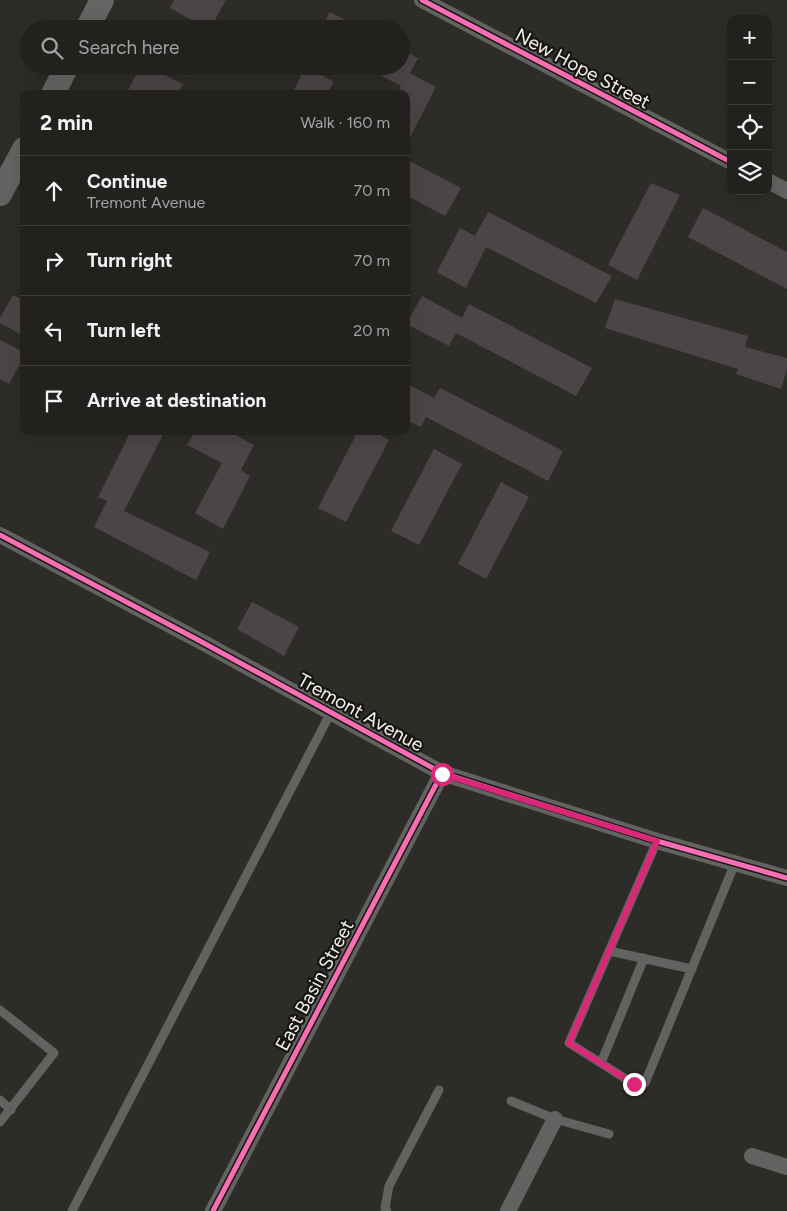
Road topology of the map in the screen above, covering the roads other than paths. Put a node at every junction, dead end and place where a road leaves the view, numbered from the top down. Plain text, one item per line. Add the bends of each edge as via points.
1 (102, 0) edge
2 (422, 0) edge
3 (92, 20) edge
4 (62, 75) edge
5 (55, 90) edge
6 (20, 156) edge
7 (727, 160) edge
8 (772, 183) edge
9 (787, 191) edge
10 (0, 194) edge
11 (0, 535) edge
12 (330, 712) junction
13 (442, 774) junction
14 (657, 841) junction
15 (735, 863) junction
16 (787, 878) edge
17 (609, 951) junction
18 (644, 958) junction
19 (692, 969) junction
20 (0, 1010) edge
21 (601, 1063) junction
22 (439, 1090) dead end
23 (0, 1100) edge
24 (511, 1102) dead end
25 (11, 1110) junction
26 (555, 1119) junction
27 (0, 1122) edge
28 (609, 1134) dead end
29 (752, 1156) dead end
30 (787, 1167) edge
31 (72, 1211) edge
32 (213, 1211) edge
33 (387, 1211) edge
34 (508, 1211) edge

1 - 3 street
2 - 7 street, New Hope Street
4 - 5 street
6 - 10 street
8 - 9 street
11 - 12 street, Tremont Avenue
12 - 13 street, Tremont Avenue
12 - 31 lane
13 - 14 street, Tremont Avenue
13 - 32 street, East Basin Street
14 - 15 street, Tremont Avenue
14 - 17 lane
15 - 16 street, Tremont Avenue
15 - 19 lane
17 - 18 lane
17 - 21 lane via 569,1043
18 - 19 lane
18 - 21 lane
19 - 21 lane via 645,1083 634,1084
20 - 25 lane via 54,1053
22 - 33 lane via 389,1186
23 - 25 lane
24 - 26 lane
25 - 27 lane
26 - 28 lane
26 - 34 street
29 - 30 street

